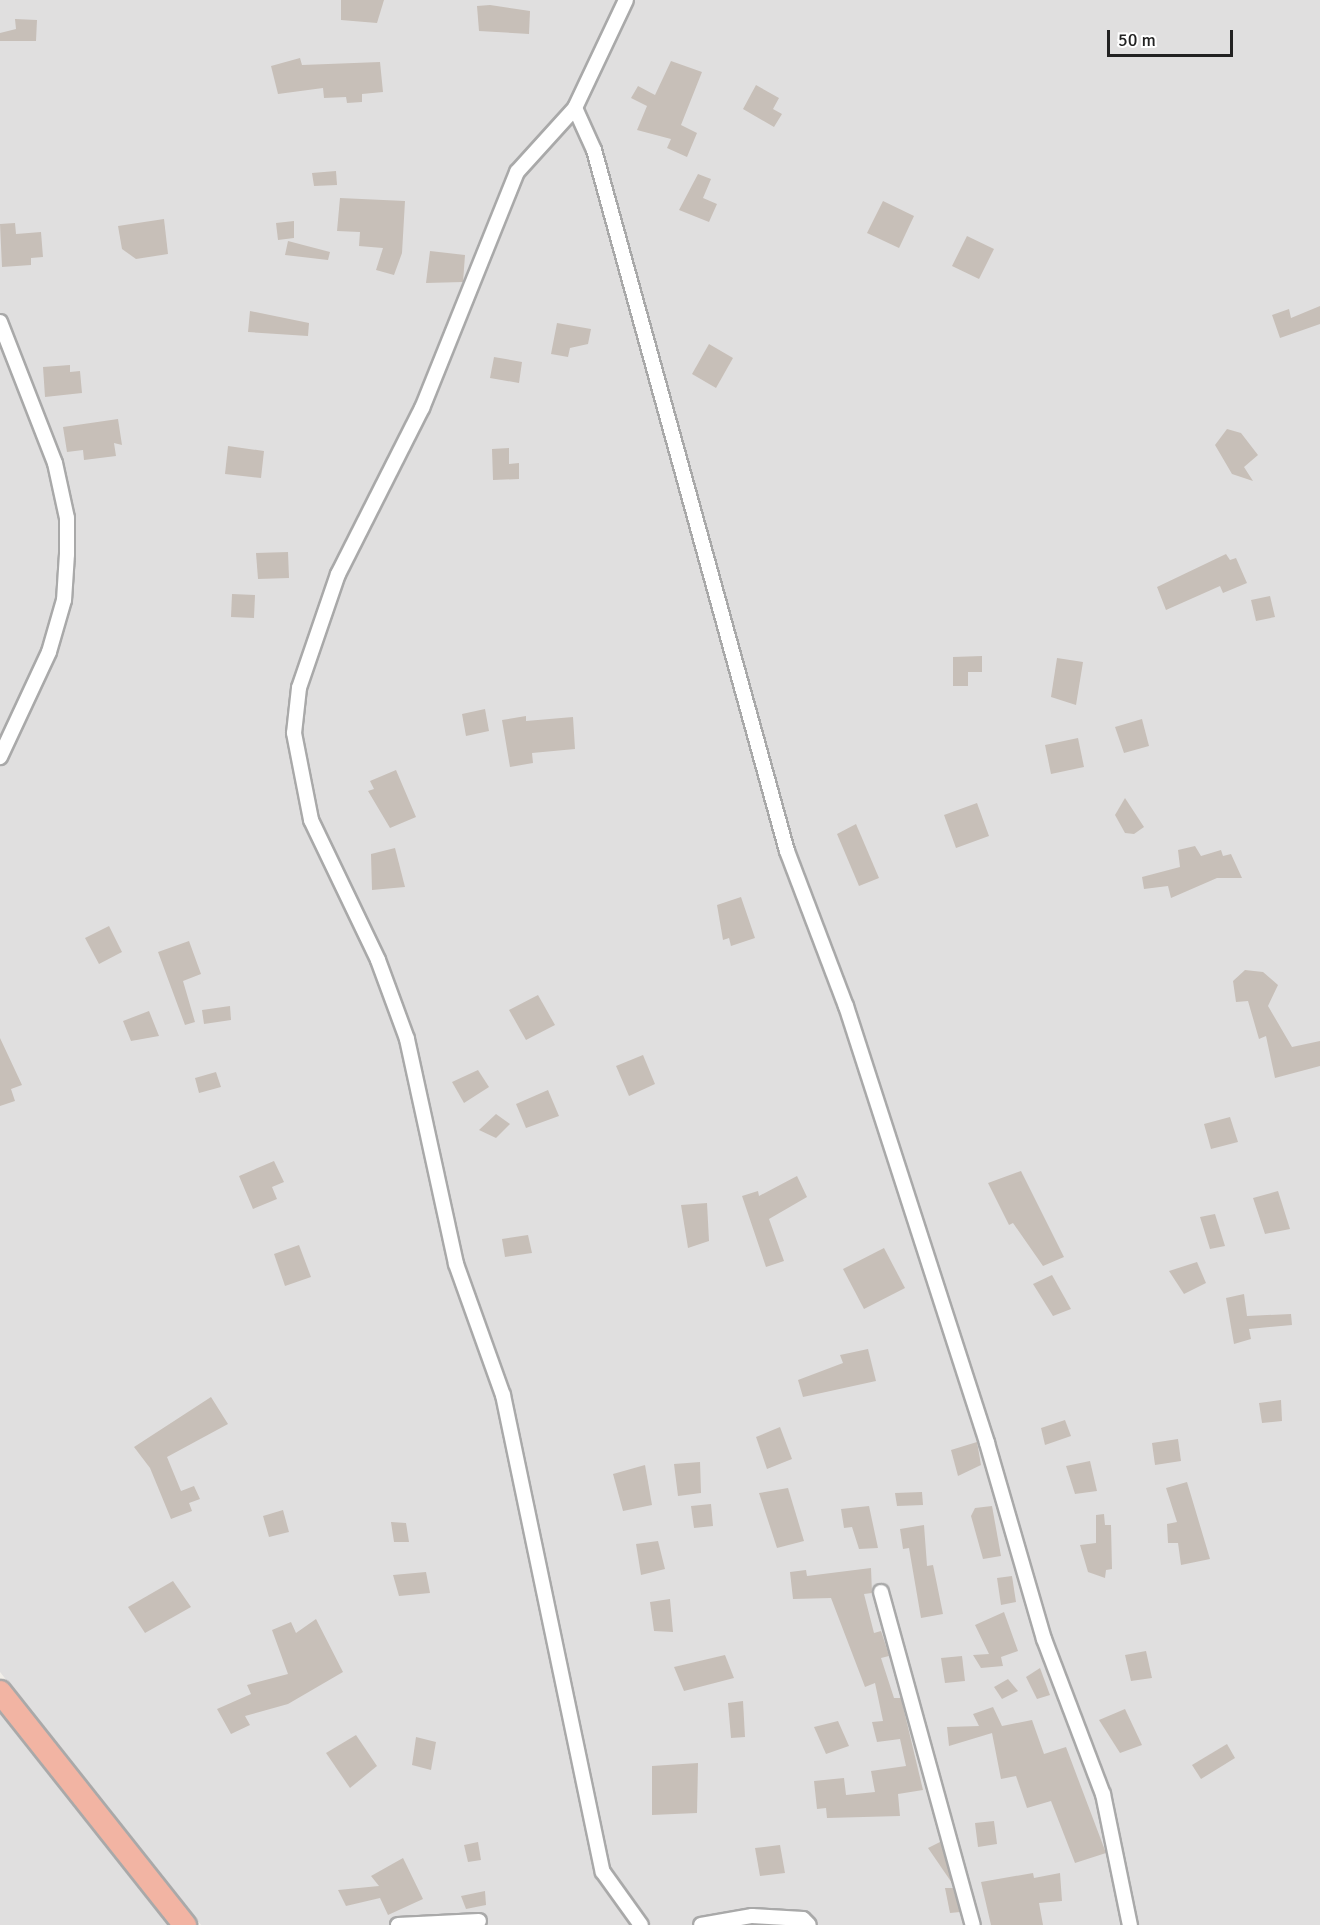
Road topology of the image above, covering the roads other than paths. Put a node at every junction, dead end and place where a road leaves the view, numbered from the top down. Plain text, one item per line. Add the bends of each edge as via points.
1 (626, 0) edge
2 (575, 108) junction
3 (0, 321) edge
4 (0, 757) edge
5 (881, 1592) dead end
6 (0, 1692) edge
7 (479, 1921) dead end
8 (185, 1925) edge
9 (398, 1925) edge
10 (641, 1925) edge
11 (701, 1925) edge
12 (809, 1925) edge
13 (973, 1925) edge
14 (1130, 1925) edge

1 - 2 street
2 - 10 street via 517,172 422,408 338,574 299,688 294,732 311,820 378,960 406,1039 456,1264 503,1395 603,1872
2 - 14 street via 594,150 787,851 857,1040 987,1443 1044,1639 1103,1794
3 - 4 street via 55,463 67,518 64,600 52,643
5 - 13 street
6 - 8 highway
7 - 9 street
11 - 12 street via 752,1916 803,1919

